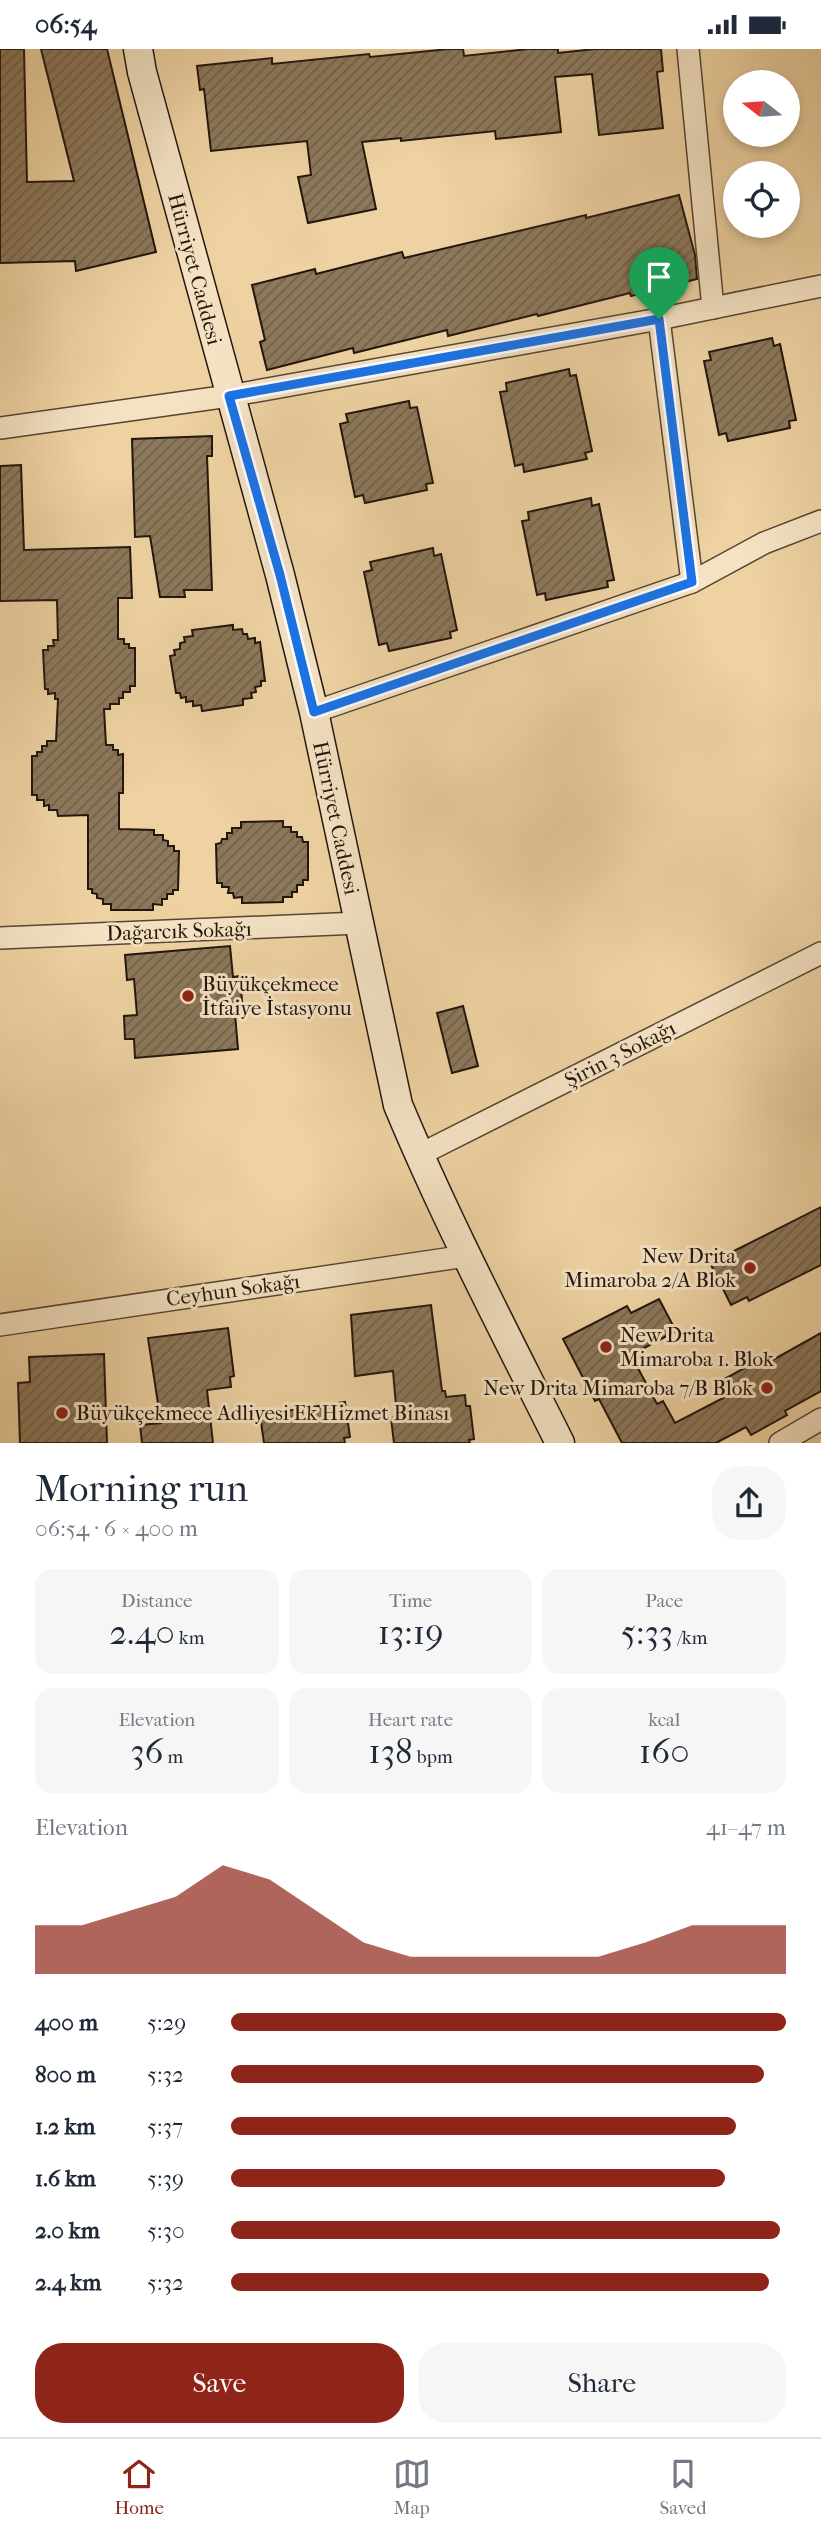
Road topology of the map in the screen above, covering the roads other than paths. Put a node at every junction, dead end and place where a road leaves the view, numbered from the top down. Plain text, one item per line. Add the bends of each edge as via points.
1 (138, 49) edge
2 (688, 49) edge
3 (821, 286) edge
4 (713, 308) junction
5 (659, 319) junction
6 (229, 396) junction
7 (0, 428) edge
8 (821, 521) edge
9 (692, 582) junction
10 (314, 712) junction
11 (359, 923) junction
12 (0, 938) edge
13 (821, 953) edge
14 (419, 1155) junction
15 (466, 1256) junction
16 (0, 1325) edge
17 (821, 1419) edge
18 (559, 1443) edge
19 (780, 1443) edge

1 - 6 main road, Hürriyet Caddesi
2 - 4 street
3 - 4 street
4 - 5 street
5 - 6 street
5 - 9 street
6 - 7 street
6 - 10 main road, Hürriyet Caddesi
8 - 9 street via 764,543
9 - 10 street
10 - 11 main road, Hürriyet Caddesi
11 - 12 street, Dağarcık Sokağı
11 - 14 main road, Hürriyet Caddesi via 398,1105
13 - 14 street, Şirin 3 Sokağı
14 - 15 main road, Hürriyet Caddesi
15 - 16 street, Ceyhun Sokağı
15 - 18 main road, Hürriyet Caddesi
17 - 19 street

